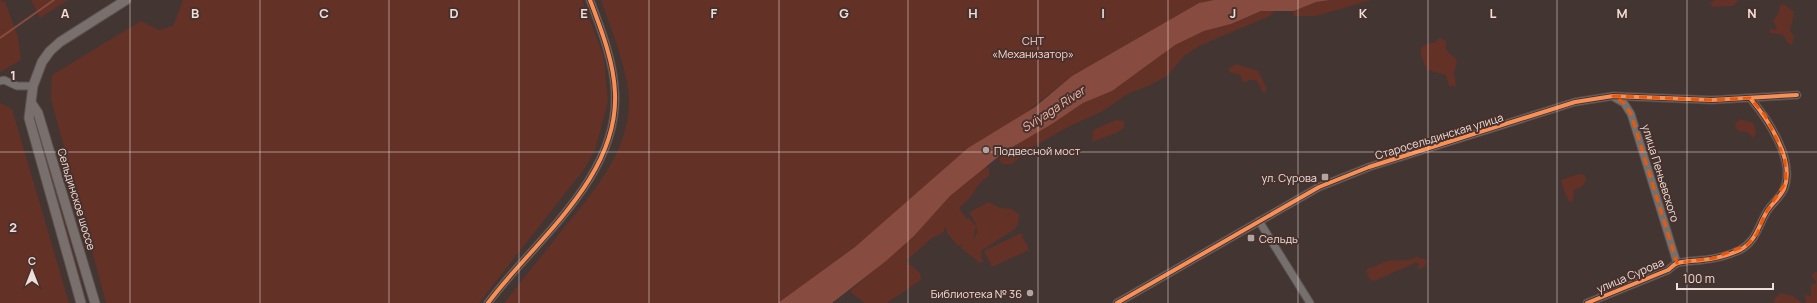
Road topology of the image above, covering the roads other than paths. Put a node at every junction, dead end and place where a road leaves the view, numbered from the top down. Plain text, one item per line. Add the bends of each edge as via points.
1 (126, 0) edge
2 (590, 0) edge
3 (0, 81) edge
4 (33, 86) junction
5 (1797, 95) dead end
6 (1613, 96) junction
7 (1750, 98) junction
8 (32, 104) junction
9 (1259, 222) junction
10 (1677, 263) junction
11 (81, 303) edge
12 (95, 303) edge
13 (488, 303) edge
14 (1117, 303) edge
15 (1310, 303) edge
16 (1587, 303) edge

1 - 4 main road, Сельдинское шоссе via 50,51 42,62
2 - 13 street via 612,72 615,94 613,121 607,144 579,195
3 - 4 street via 4,80 17,86
4 - 8 main road, Сельдинское шоссе
5 - 7 street, Старосельдинская улица
6 - 7 street, Старосельдинская улица via 1712,100
6 - 9 street, Старосельдинская улица via 1575,102 1369,167 1319,187
6 - 10 street, улица Пеньевского via 1624,103 1631,114
7 - 10 street, улица Сурова via 1765,115 1777,140 1786,171 1784,189 1765,214 1757,234 1747,246 1714,258
8 - 11 main road, Сельдинское шоссе via 29,118
8 - 12 main road, Сельдинское шоссе via 38,113
9 - 14 street, Старосельдинская улица
9 - 15 street
10 - 16 street, улица Сурова via 1668,270

